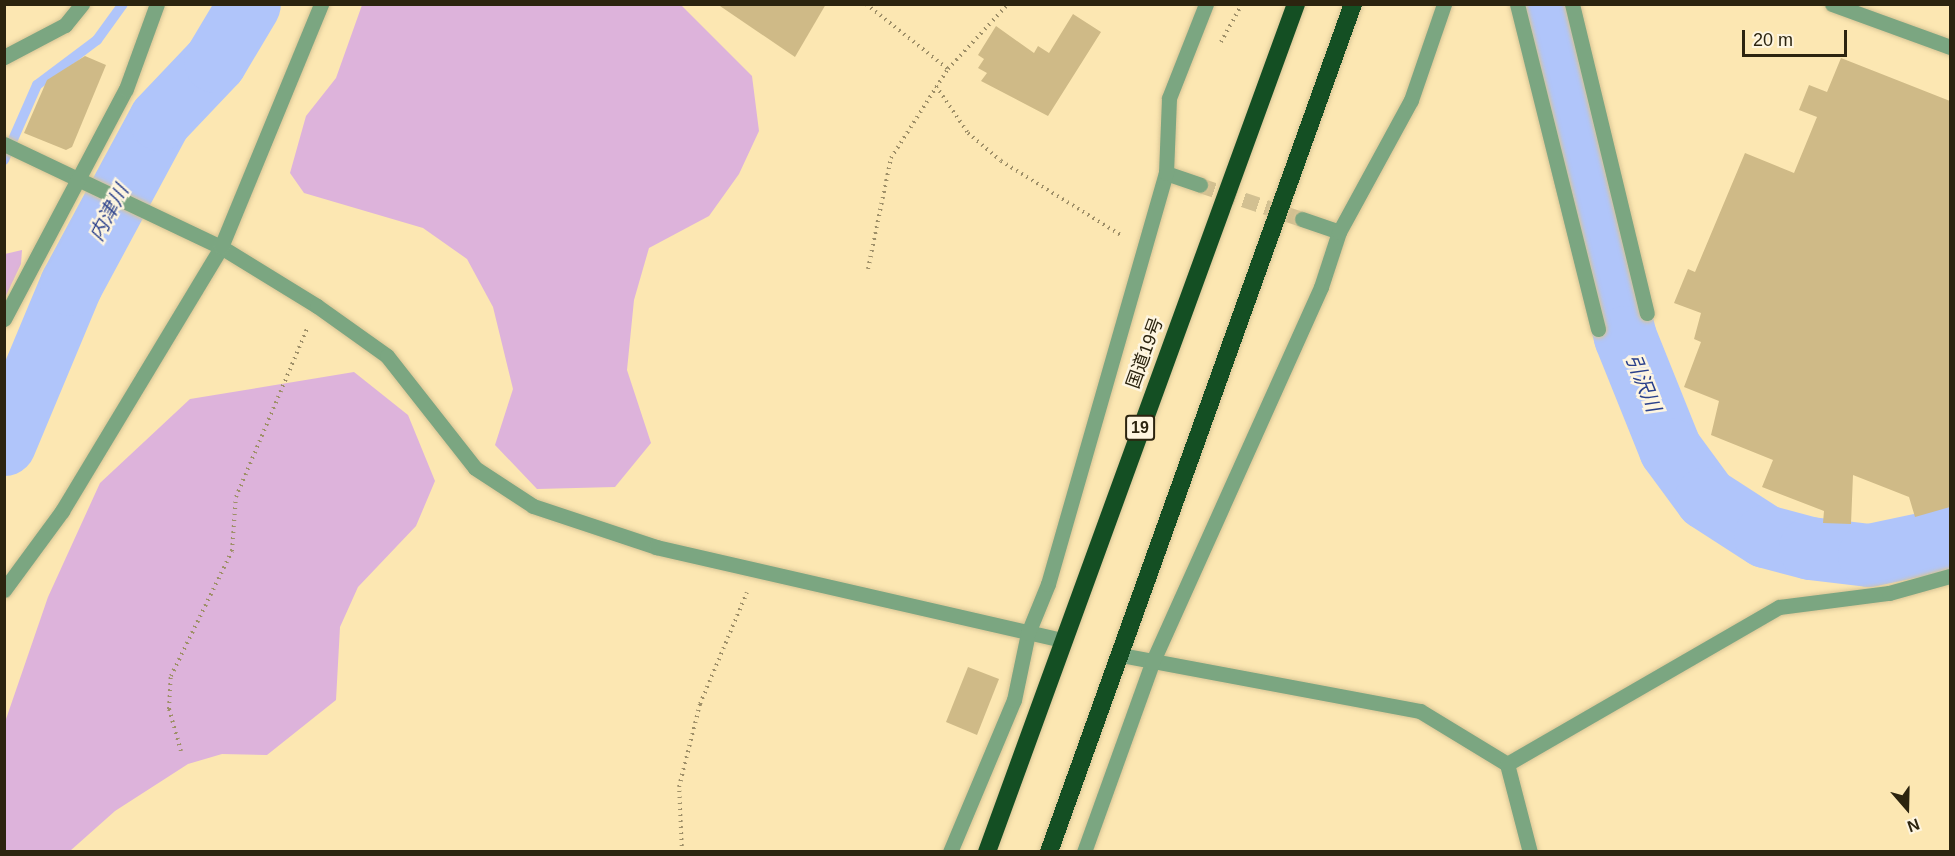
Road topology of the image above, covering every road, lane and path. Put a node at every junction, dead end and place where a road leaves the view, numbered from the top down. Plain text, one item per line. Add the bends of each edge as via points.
1 (82, 4) edge
2 (157, 4) edge
3 (321, 4) edge
4 (866, 4) edge
5 (1008, 4) edge
6 (1206, 4) edge
7 (1296, 4) edge
8 (1353, 4) edge
9 (1444, 4) edge
10 (1516, 4) edge
11 (1572, 4) edge
12 (1832, 4) edge
13 (1950, 47) edge
14 (4, 57) edge
15 (948, 69) junction
16 (936, 86) junction
17 (4, 144) edge
18 (1166, 173) junction
19 (77, 175) junction
20 (1200, 185) tunnel mouth
21 (1302, 219) tunnel mouth
22 (1339, 232) junction
23 (221, 247) junction
24 (1141, 255) junction
25 (868, 269) dead end
26 (317, 306) junction
27 (1647, 313) dead end
28 (4, 319) edge
29 (1598, 329) dead end
30 (757, 570) junction
31 (1950, 576) edge
32 (4, 590) edge
33 (1028, 633) junction
34 (1062, 640) junction
35 (1120, 655) junction
36 (1152, 663) junction
37 (181, 752) dead end
38 (1507, 764) junction
39 (682, 852) edge
40 (950, 852) edge
41 (987, 852) edge
42 (1048, 852) edge
43 (1084, 852) edge
44 (1530, 852) edge

1 - 14 street via 65,25
2 - 19 street via 126,89
3 - 23 street
4 - 15 path
5 - 15 path
6 - 18 street via 1169,99
7 - 34 highway, 国道19号 / 19
8 - 35 highway
9 - 22 street via 1411,100
10 - 29 street
11 - 27 street
12 - 13 street
15 - 16 path
16 - 24 path via 968,133 1001,161 1118,233
16 - 25 path via 891,158
17 - 19 street
18 - 20 street
18 - 24 street
19 - 23 street
19 - 28 street
21 - 22 street
22 - 36 street via 1321,287
23 - 26 street
23 - 32 street via 62,511
24 - 33 street via 1048,584
26 - 30 street via 387,356 475,468 532,506 656,547
26 - 37 path via 236,497 232,551 171,676 169,709
30 - 33 street
30 - 39 path via 700,704 679,787
31 - 38 street via 1889,593 1779,607
33 - 34 street
33 - 40 street via 1014,700
34 - 41 highway, 国道19号 / 19
35 - 36 street
35 - 42 highway
36 - 38 street via 1420,711
36 - 43 street
38 - 44 street

